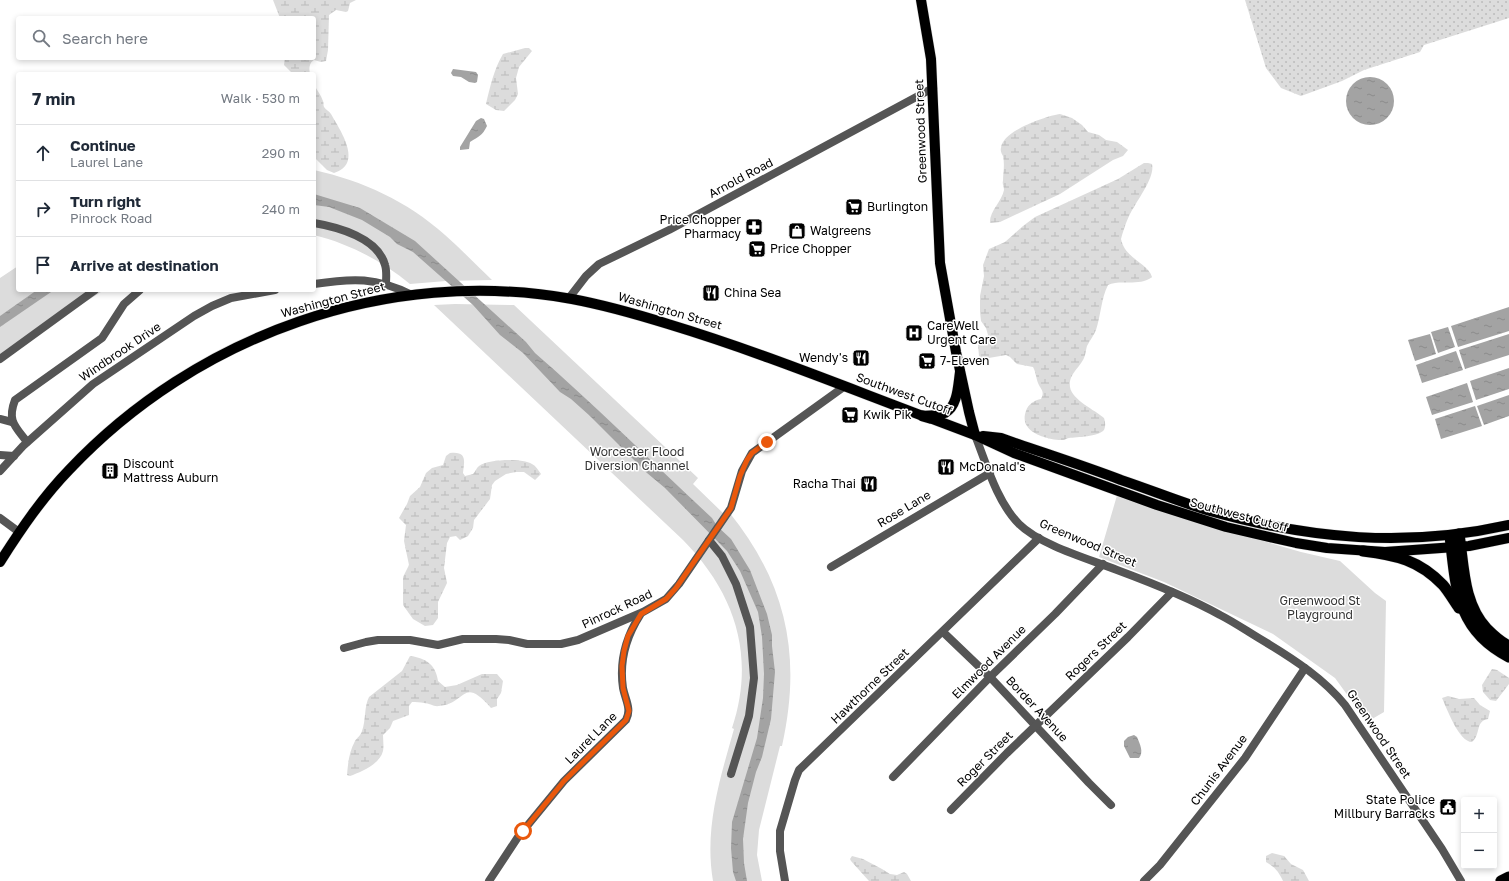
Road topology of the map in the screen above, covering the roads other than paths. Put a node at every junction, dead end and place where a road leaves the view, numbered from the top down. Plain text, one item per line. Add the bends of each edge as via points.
1 (921, 0) edge
2 (933, 88) junction
3 (316, 224) edge
4 (316, 284) edge
5 (386, 284) junction
6 (92, 292) edge
7 (138, 292) edge
8 (263, 292) edge
9 (417, 294) junction
10 (569, 298) junction
11 (734, 344) joint
12 (0, 359) edge
13 (960, 372) junction
14 (844, 386) junction
15 (926, 417) junction
16 (0, 419) edge
17 (12, 422) junction
18 (975, 435) junction
19 (26, 442) junction
20 (0, 455) edge
21 (14, 456) junction
22 (0, 471) edge
23 (990, 473) junction
24 (0, 518) edge
25 (1509, 525) edge
26 (19, 532) junction
27 (1039, 538) junction
28 (1509, 538) edge
29 (710, 539) junction
30 (1455, 541) junction
31 (1363, 550) junction
32 (0, 562) edge
33 (1103, 564) junction
34 (831, 567) dead end
35 (1172, 592) junction
36 (641, 614) junction
37 (1468, 620) junction
38 (942, 632) junction
39 (1509, 646) edge
40 (344, 648) dead end
41 (1509, 657) edge
42 (1305, 668) junction
43 (990, 677) junction
44 (1036, 725) junction
45 (731, 774) dead end
46 (893, 777) dead end
47 (1111, 805) dead end
48 (951, 810) dead end
49 (1509, 877) edge
50 (1460, 880) edge
51 (489, 881) edge
52 (785, 881) edge
53 (1144, 881) edge
54 (1501, 881) edge

1 - 2 main road, Greenwood Street via 930,46
2 - 10 street, Arnold Road via 669,230 599,264
2 - 13 main road, Greenwood Street via 939,259
3 - 5 street via 355,235 367,242 384,261
4 - 5 street via 360,280
5 - 9 street
6 - 12 street
7 - 17 street via 124,304 102,338 15,400 11,411
8 - 19 street, Windbrook Drive via 231,298 200,312 92,384
9 - 10 main road, Washington Street via 480,290
9 - 26 main road, Washington Street via 362,304 295,322 248,341 198,367 140,406 106,434 60,480
10 - 11 main road, Washington Street via 623,310
11 - 14 main road, Southwest Cutoff
13 - 15 main road via 951,408 946,413
13 - 18 main road, Greenwood Street
14 - 15 main road, Southwest Cutoff
14 - 29 street, Pinrock Road via 752,453 742,471 731,508
15 - 18 main road, Southwest Cutoff
16 - 17 street
17 - 19 street
18 - 23 street, Greenwood Street
18 - 30 main road, Southwest Cutoff via 1001,438 1178,501 1269,525 1311,533 1365,538
18 - 31 main road, Southwest Cutoff via 1014,453 1210,523 1296,543
19 - 21 street, Windbrook Drive
20 - 21 street
21 - 22 street, Windbrook Drive
23 - 27 street, Greenwood Street via 1012,515 1025,529
23 - 34 street, Rose Lane
24 - 26 street
25 - 30 main road, Southwest Cutoff
26 - 32 main road, Washington Street
27 - 33 street, Greenwood Street
27 - 38 street, Hawthorne Street
28 - 30 main road, Southwest Cutoff
29 - 36 street, Pinrock Road via 671,595
29 - 45 street via 736,584 750,627 754,678 749,716
30 - 31 main road, Southwest Cutoff via 1398,551
30 - 37 highway via 1457,590 1461,607
30 - 39 highway via 1473,608 1492,635
31 - 37 highway via 1396,556 1429,572 1444,586
33 - 35 street, Greenwood Street
33 - 43 street, Elmwood Avenue
35 - 42 street, Greenwood Street via 1220,614
35 - 44 street, Rogers Street
36 - 40 street, Pinrock Road via 578,640 561,644 527,644 496,639 463,639 438,644 410,640 378,640
36 - 51 street, Laurel Lane via 628,636 623,656 623,688 629,711 626,720 564,781 518,837
37 - 41 highway via 1488,644
38 - 43 street, Border Avenue
38 - 52 street, Hawthorne Street via 799,770 780,831
42 - 50 street, Greenwood Street via 1328,686 1345,705
42 - 53 street, Chunis Avenue via 1245,758 1160,865
43 - 44 street, Border Avenue
43 - 46 street, Elmwood Avenue
44 - 47 street, Border Avenue
44 - 48 street, Roger Street
49 - 54 highway

